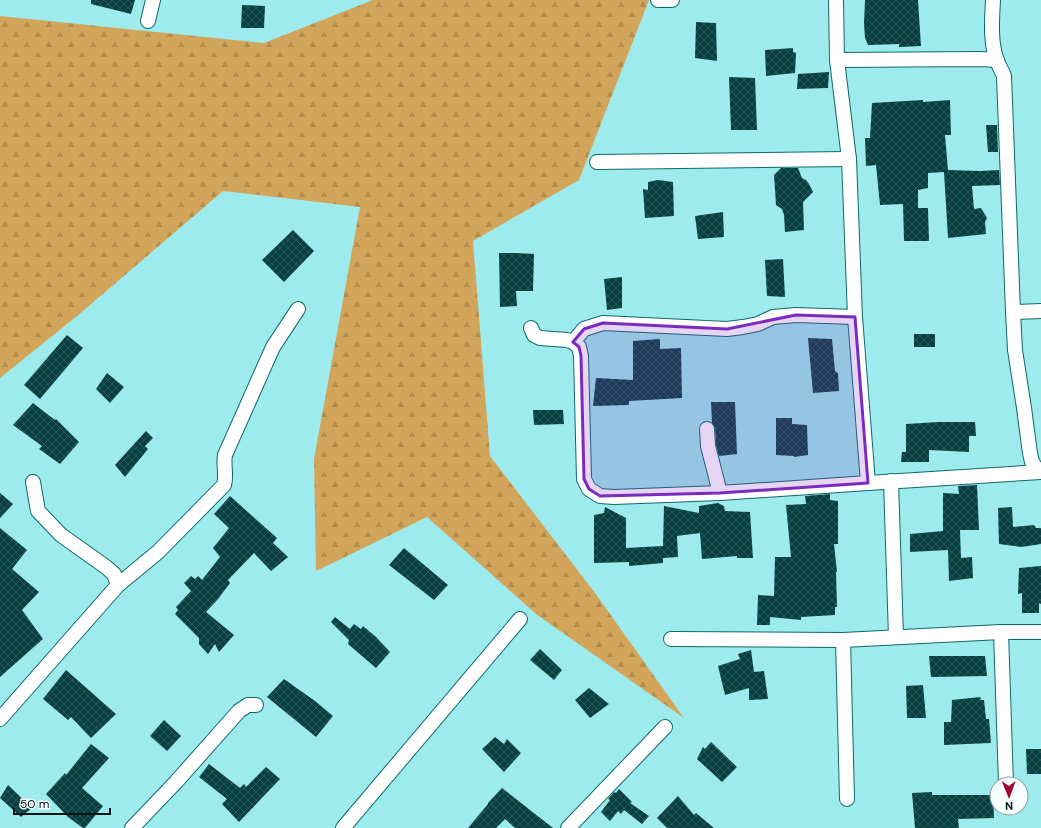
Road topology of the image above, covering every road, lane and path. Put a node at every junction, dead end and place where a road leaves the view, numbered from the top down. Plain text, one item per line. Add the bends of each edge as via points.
1 (153, 0) edge
2 (658, 0) edge
3 (672, 0) edge
4 (836, 0) edge
5 (993, 0) edge
6 (148, 21) dead end
7 (837, 60) junction
8 (997, 60) junction
9 (849, 159) junction
10 (597, 162) dead end
11 (298, 309) dead end
12 (1041, 311) edge
13 (1013, 312) junction
14 (855, 317) junction
15 (531, 328) dead end
16 (573, 342) junction
17 (707, 428) dead end
18 (1040, 472) edge
19 (891, 481) junction
20 (33, 482) dead end
21 (868, 483) junction
22 (720, 493) junction
23 (118, 585) junction
24 (520, 619) dead end
25 (1001, 632) junction
26 (1041, 632) edge
27 (896, 637) junction
28 (671, 639) dead end
29 (843, 640) junction
30 (256, 705) dead end
31 (0, 719) edge
32 (666, 727) dead end
33 (1006, 776) edge
34 (847, 799) dead end
35 (132, 828) edge
36 (343, 828) edge
37 (568, 828) edge

1 - 6 street
2 - 3 street
4 - 7 street
5 - 8 street via 992,33
7 - 8 street
7 - 9 street
8 - 13 street via 1004,76
9 - 10 street
9 - 14 street
11 - 23 street via 273,346 225,455 224,485 158,552
12 - 13 street
13 - 18 street via 1015,350 1030,453 1032,462
14 - 16 street via 773,317 758,324 727,329 603,323 584,329
14 - 21 street
15 - 16 street via 534,335 540,338
16 - 22 street via 579,347 581,356 584,479 589,489 600,496 614,497
17 - 22 street via 708,446
18 - 19 street
19 - 21 street
19 - 27 street
20 - 23 street via 38,511 61,534 114,574
21 - 22 street
23 - 31 street
24 - 36 street
25 - 26 street
25 - 27 street
25 - 33 street
27 - 29 street
28 - 29 street
29 - 34 street
30 - 35 street via 248,705 239,711
32 - 37 street

